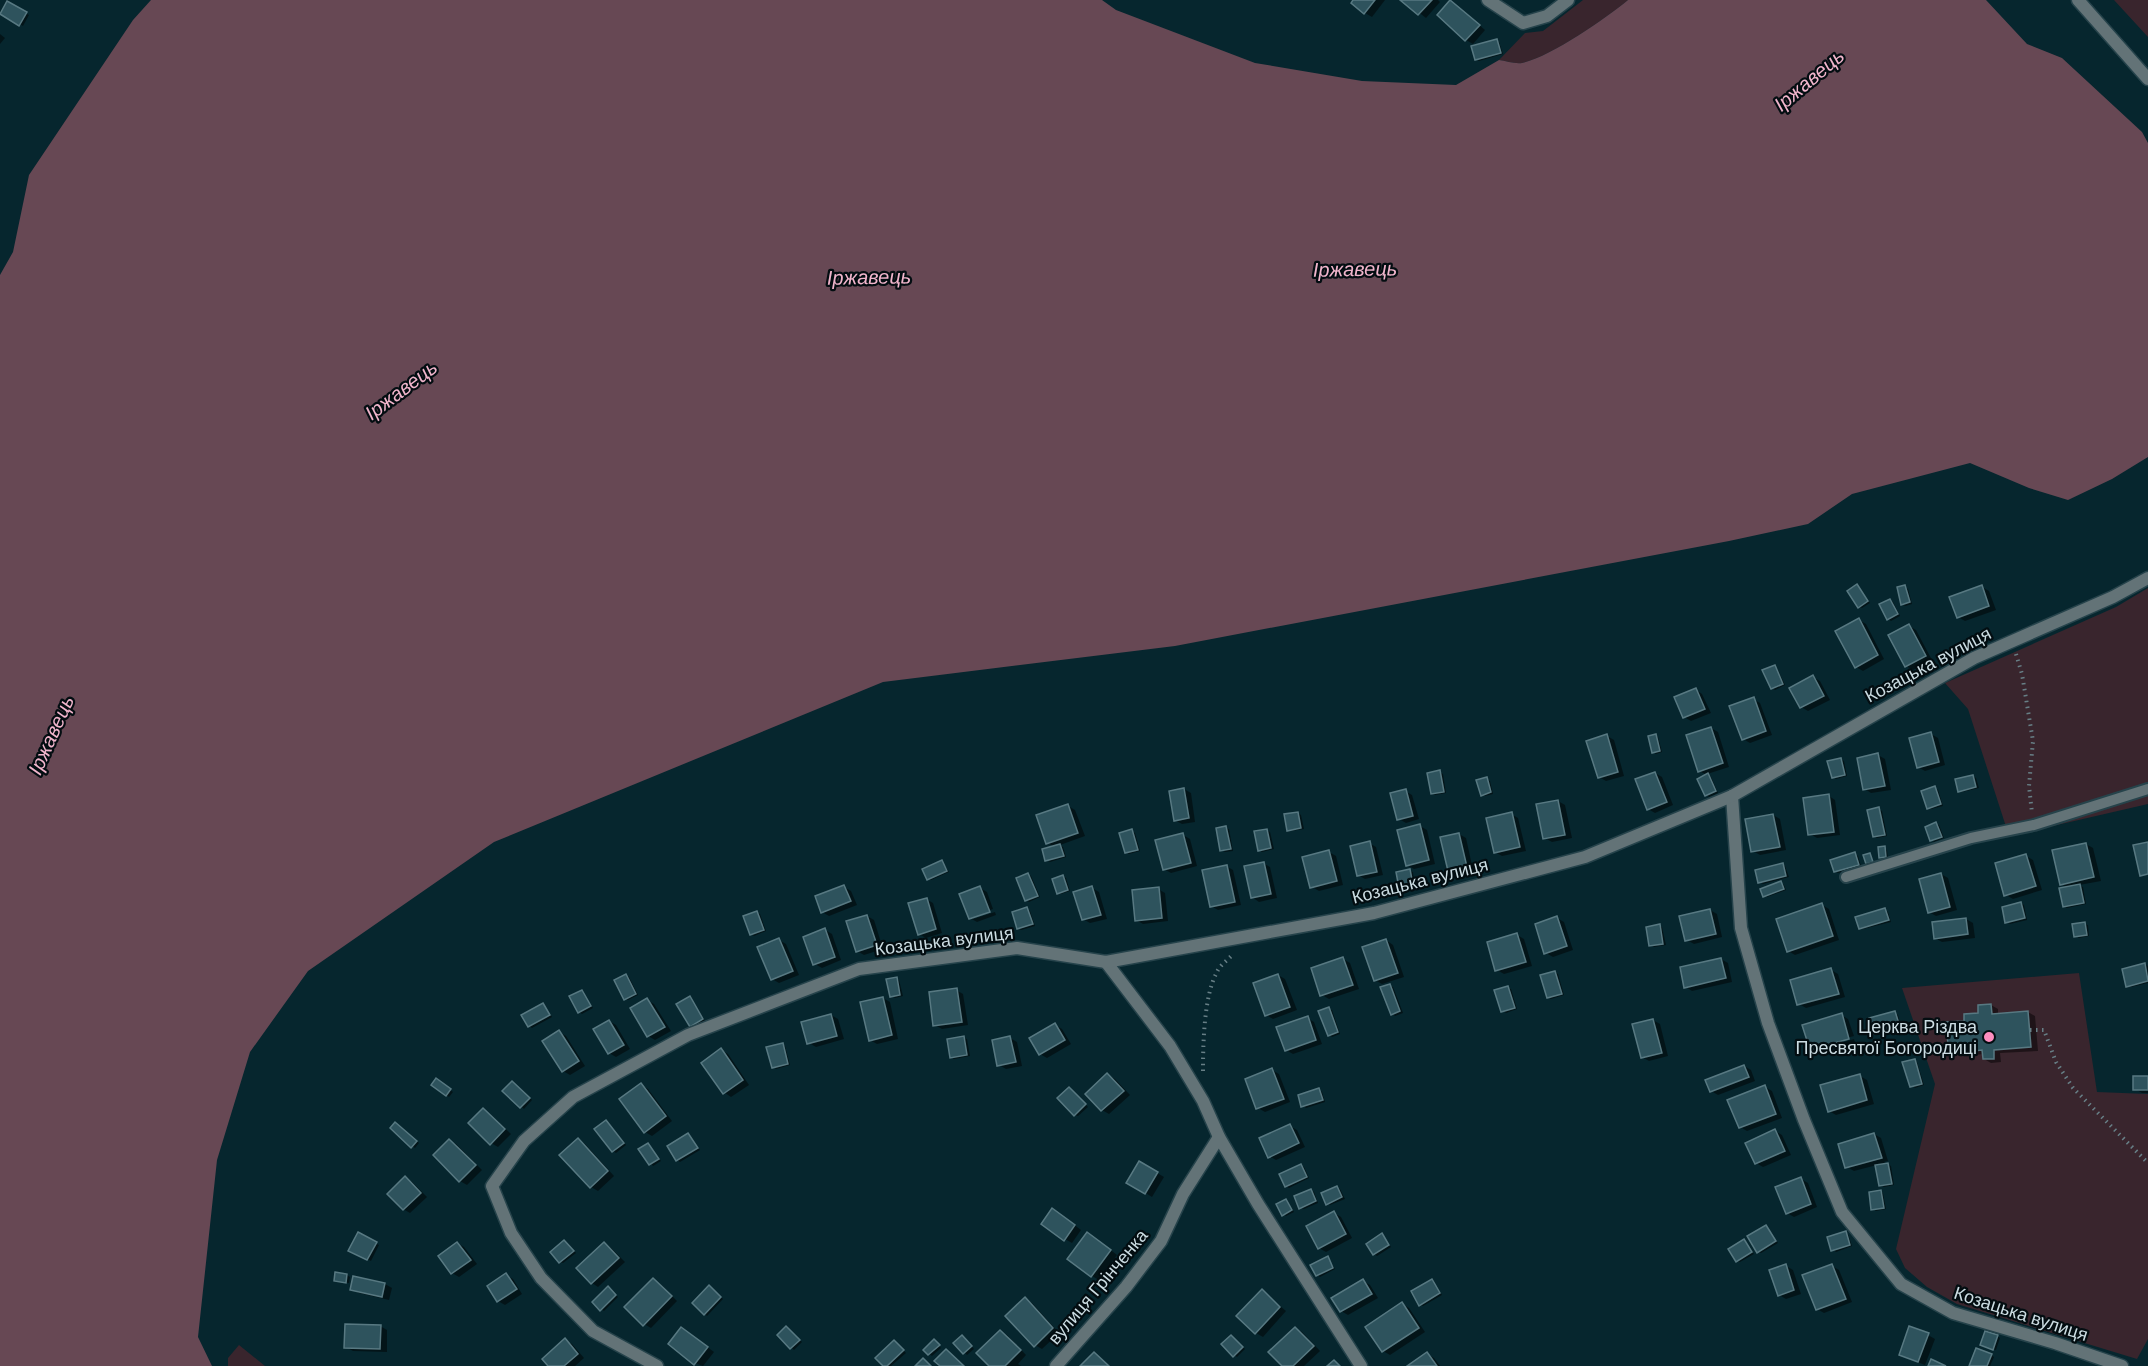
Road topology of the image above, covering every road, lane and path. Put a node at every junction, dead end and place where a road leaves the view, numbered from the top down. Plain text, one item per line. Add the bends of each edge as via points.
1 (1488, 0) edge
2 (1568, 0) edge
3 (2078, 0) edge
4 (2148, 79) edge
5 (2148, 578) edge
6 (2012, 642) junction
7 (2148, 789) edge
8 (1732, 796) junction
9 (2034, 825) junction
10 (1846, 877) dead end
11 (1250, 936) junction
12 (1106, 962) junction
13 (2030, 1030) dead end
14 (1203, 1101) junction
15 (1219, 1137) junction
16 (2148, 1163) edge
17 (657, 1366) edge
18 (1056, 1366) edge
19 (1361, 1366) edge
20 (2122, 1366) edge

1 - 2 street via 1523,23 1547,16
3 - 4 street
5 - 6 street, Козацька вулиця
6 - 8 street, Козацька вулиця via 1974,658
6 - 9 path via 2022,674 2033,741 2029,786
7 - 9 lane
8 - 11 street, Козацька вулиця via 1585,856 1374,913
8 - 20 street, Козацька вулиця via 1741,928 1768,1023 1842,1212 1901,1284 1953,1313
9 - 10 lane via 1971,838
11 - 12 street, Козацька вулиця
11 - 14 path via 1217,970 1210,989 1203,1044
12 - 14 street via 1170,1046
12 - 17 street, Козацька вулиця via 1017,948 860,969 688,1035 573,1097 524,1141 492,1186 511,1233 541,1278 593,1332
13 - 16 path via 2044,1030 2056,1062 2073,1088
14 - 15 street
15 - 18 street, вулиця Грінченка via 1183,1194 1161,1241
15 - 19 street

